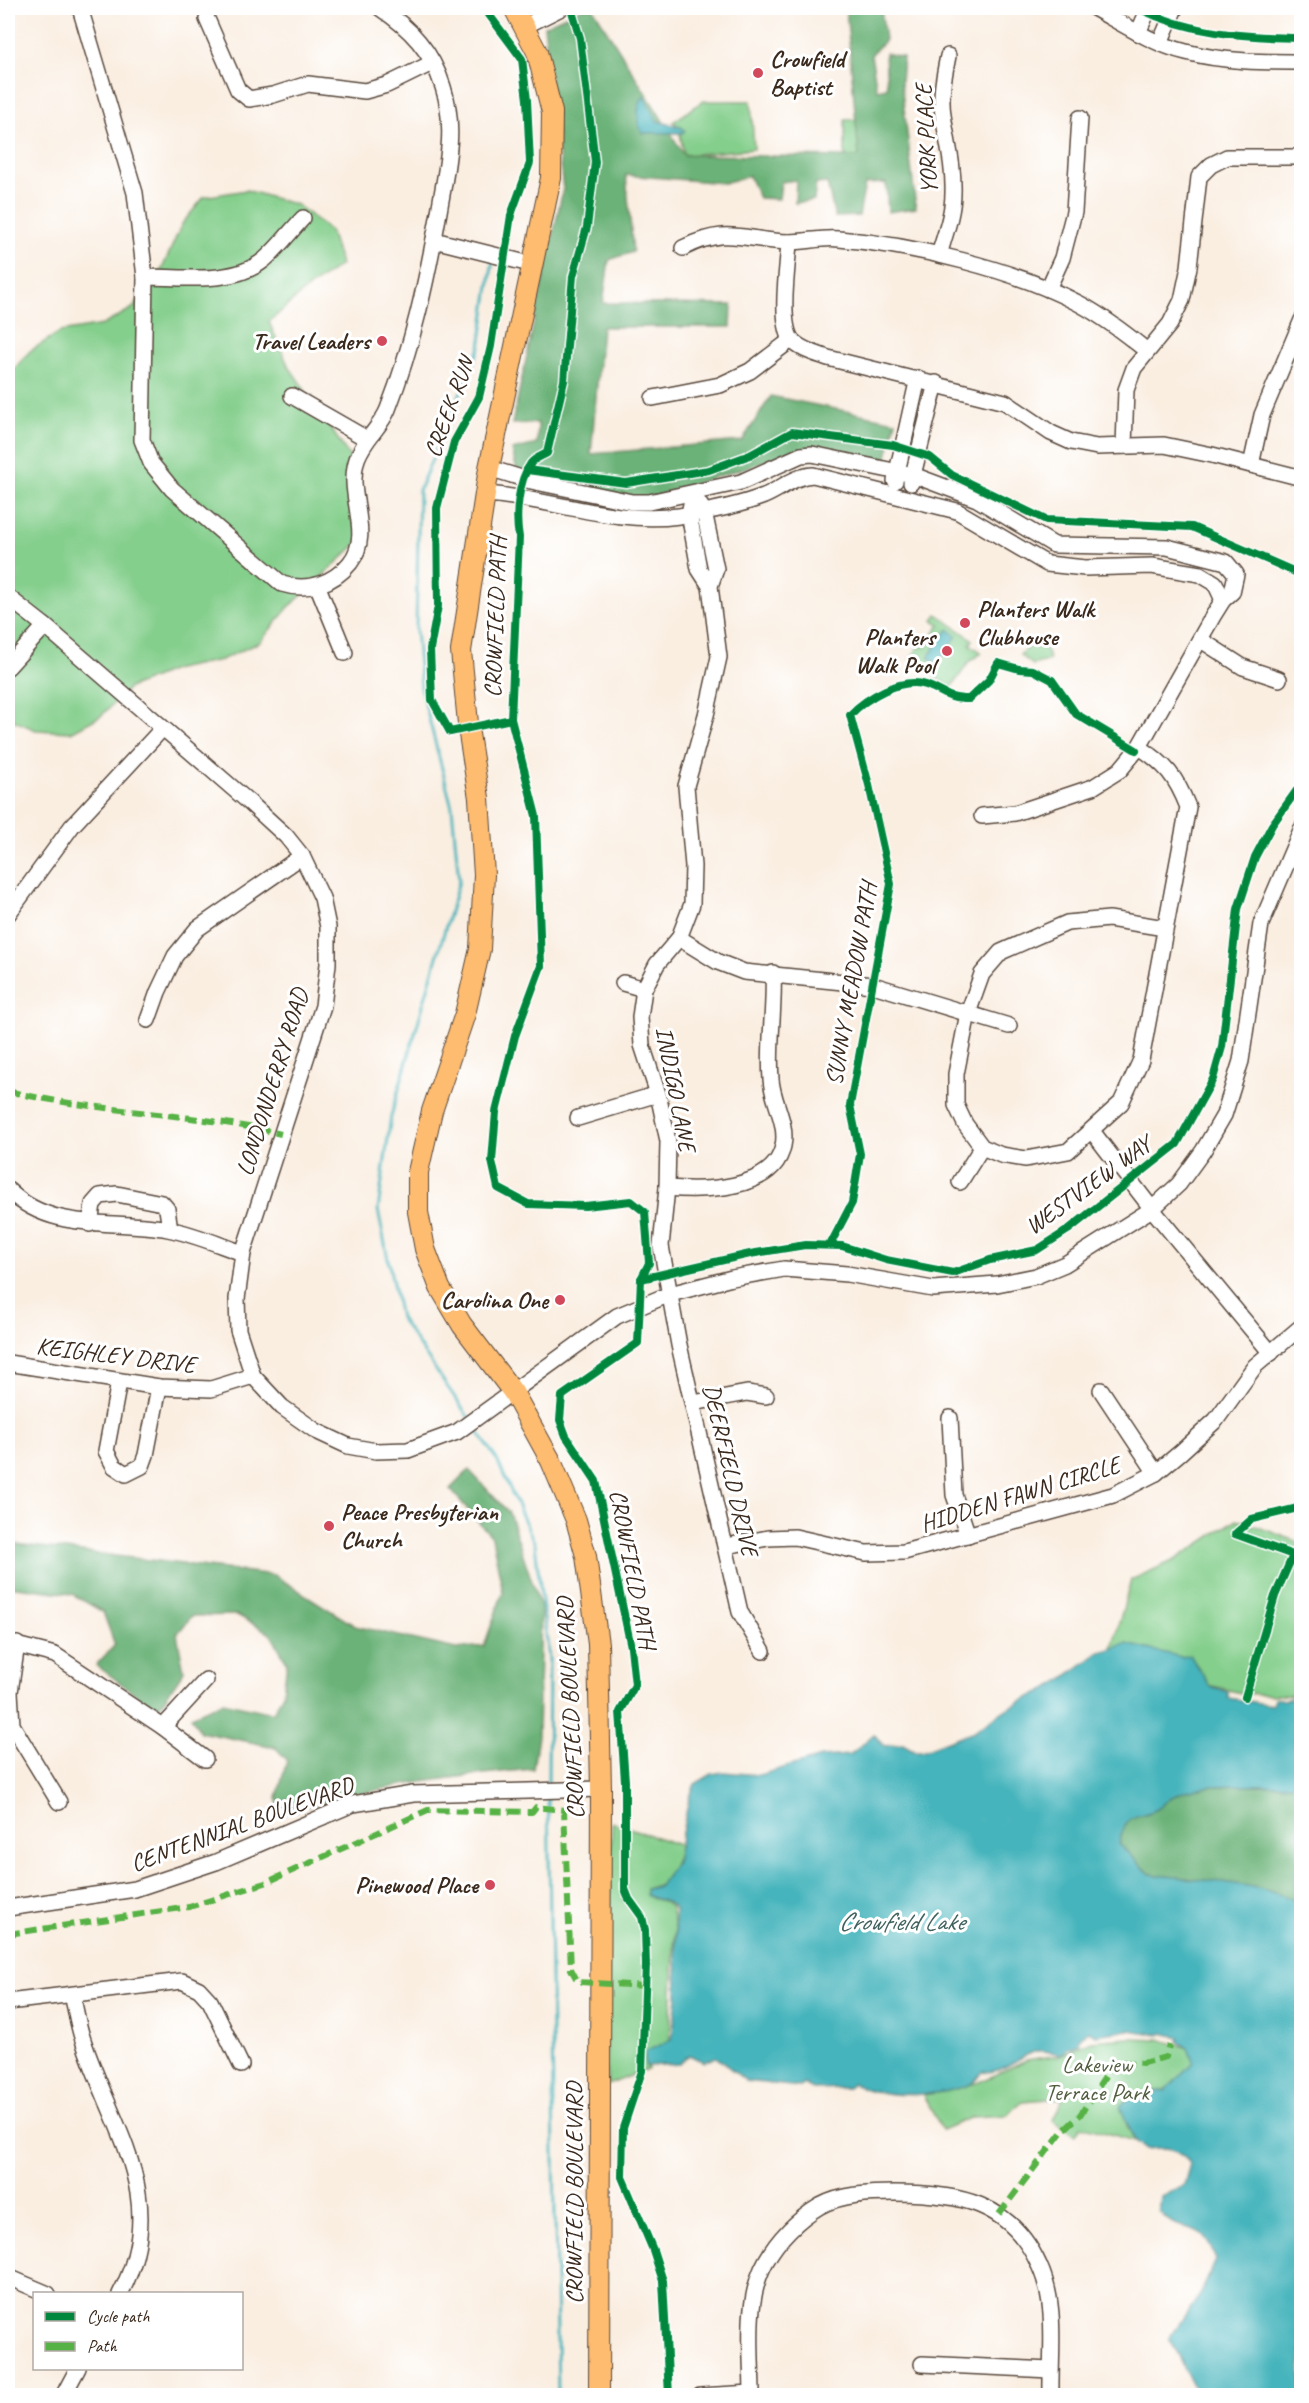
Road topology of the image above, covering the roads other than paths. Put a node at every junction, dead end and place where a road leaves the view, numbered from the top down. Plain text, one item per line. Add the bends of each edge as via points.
1 (80, 8) edge
2 (380, 8) edge
3 (514, 8) edge
4 (561, 8) edge
5 (1094, 8) edge
6 (1149, 8) edge
7 (1175, 8) edge
8 (207, 19) dead end
9 (525, 26) junction
10 (1137, 33) junction
11 (1160, 43) junction
12 (948, 56) dead end
13 (1302, 62) edge
14 (432, 63) junction
15 (1080, 118) dead end
16 (1302, 158) edge
17 (303, 218) dead end
18 (434, 240) junction
19 (789, 242) junction
20 (683, 248) dead end
21 (939, 255) junction
22 (534, 266) junction
23 (145, 278) junction
24 (1048, 290) junction
25 (1302, 320) edge
26 (792, 340) junction
27 (1147, 351) junction
28 (918, 378) junction
29 (936, 383) junction
30 (292, 396) dead end
31 (653, 398) dead end
32 (366, 439) junction
33 (1124, 446) junction
34 (1251, 465) junction
35 (489, 468) junction
36 (897, 472) junction
37 (913, 475) junction
38 (1302, 478) edge
39 (892, 493) junction
40 (485, 494) junction
41 (693, 494) junction
42 (908, 497) junction
43 (697, 512) junction
44 (1003, 515) junction
45 (994, 533) junction
46 (1040, 537) junction
47 (1030, 555) junction
48 (318, 587) junction
49 (8, 597) edge
50 (1223, 600) junction
51 (45, 626) junction
52 (1201, 640) junction
53 (345, 652) dead end
54 (8, 667) edge
55 (1279, 679) dead end
56 (162, 729) junction
57 (1139, 747) junction
58 (982, 816) dead end
59 (1302, 828) edge
60 (1298, 843) edge
61 (302, 856) junction
62 (8, 914) edge
63 (1165, 928) junction
64 (679, 938) junction
65 (774, 973) junction
66 (623, 983) dead end
67 (644, 989) junction
68 (968, 1013) junction
69 (148, 1020) dead end
70 (1009, 1026) dead end
71 (658, 1094) junction
72 (578, 1118) dead end
73 (1092, 1131) junction
74 (982, 1147) junction
75 (960, 1182) dead end
76 (667, 1188) junction
77 (8, 1190) edge
78 (1152, 1209) junction
79 (90, 1224) junction
80 (170, 1229) junction
81 (243, 1253) junction
82 (670, 1294) junction
83 (1302, 1326) edge
84 (1271, 1353) junction
85 (8, 1363) edge
86 (253, 1376) junction
87 (119, 1382) junction
88 (159, 1387) junction
89 (1101, 1390) dead end
90 (513, 1392) junction
91 (766, 1396) dead end
92 (693, 1403) junction
93 (950, 1418) dead end
94 (1156, 1473) junction
95 (968, 1535) junction
96 (726, 1546) junction
97 (12, 1644) edge
98 (763, 1651) dead end
99 (206, 1680) dead end
100 (163, 1727) junction
101 (205, 1759) dead end
102 (601, 1789) junction
103 (59, 1802) dead end
104 (8, 1908) edge
105 (72, 1995) junction
106 (8, 2002) edge
107 (241, 2065) dead end
108 (8, 2277) edge
109 (43, 2292) edge
110 (121, 2292) edge
111 (922, 2364) dead end
112 (77, 2370) edge
113 (1050, 2370) junction
114 (752, 2394) edge
115 (63, 2396) edge
116 (599, 2396) edge
117 (700, 2396) edge
118 (1051, 2396) edge

1 - 23 street via 135,193
2 - 14 street via 405,25 424,45
3 - 9 main road, CROWFIELD BOULEVARD
4 - 9 street
5 - 10 street
6 - 10 street
7 - 11 street
8 - 14 street via 238,90 249,99 308,84 366,92
9 - 22 main road, CROWFIELD BOULEVARD via 537,52 552,112 551,178
10 - 11 street
11 - 13 street via 1218,59
12 - 21 street, YORK PLACE via 942,85 943,113 952,156 953,193 951,219
14 - 18 street via 443,86 451,122 450,158
15 - 24 street via 1074,212 1062,258
16 - 27 street via 1227,157 1199,177 1182,300 1170,324
17 - 23 street via 264,260 244,271 227,276
18 - 22 street
18 - 32 street via 409,351 387,412
19 - 20 street via 736,235 706,237
19 - 21 street via 838,238
19 - 26 street via 787,325
21 - 24 street
22 - 35 main road, CROWFIELD BOULEVARD
23 - 48 street via 142,440 151,463 172,489 282,584
24 - 27 street via 1080,304
25 - 34 street via 1262,415
26 - 28 street via 828,358
26 - 31 street via 750,371 720,385
27 - 33 street via 1134,368 1126,390
28 - 29 street
28 - 36 street
29 - 33 street via 1005,402 1071,441 1097,447
29 - 37 street
30 - 32 street
32 - 48 street via 352,482 362,542 350,564
33 - 34 street via 1164,445
34 - 38 street
35 - 40 main road, CROWFIELD BOULEVARD
35 - 41 street via 632,502
36 - 37 street
36 - 39 street
36 - 41 street via 801,455 741,482
37 - 42 street
37 - 44 street via 977,499
39 - 42 street
39 - 43 street via 805,475 747,502
40 - 43 street via 611,516 651,518
40 - 90 main road, CROWFIELD BOULEVARD via 461,651 484,875 480,949 465,1014 432,1111 418,1172 418,1212 425,1249 440,1288 462,1325
41 - 43 street, INDIGO LANE
42 - 45 street via 957,511
43 - 64 street, INDIGO LANE via 716,569 710,586 719,657 686,786 692,904
44 - 45 street
44 - 46 street
45 - 47 street
46 - 47 street
46 - 50 street via 1066,547 1132,545 1203,554 1226,562 1236,574 1232,592
47 - 50 street via 1059,567 1173,567 1210,579
48 - 53 street
49 - 51 street, LONDONDERRY ROAD
50 - 52 street
51 - 54 street
51 - 56 street, LONDONDERRY ROAD
52 - 55 street via 1243,667
52 - 57 street
56 - 61 street, LONDONDERRY ROAD via 250,803
56 - 62 street via 72,826
57 - 58 street via 1120,770 1093,787 1015,813
57 - 63 street via 1160,760 1179,784 1188,807
59 - 60 street, LONDONDERRY ROAD
60 - 78 street, LONDONDERRY ROAD via 1262,924 1241,1061 1224,1115 1179,1184
61 - 69 street via 196,929 176,956
61 - 81 street, LONDONDERRY ROAD via 322,898 328,927 323,1006
63 - 68 street via 1109,919 1067,923 1036,936 1000,952 982,974
63 - 73 street via 1142,1060 1121,1103
64 - 65 street via 718,962 744,972
64 - 67 street, INDIGO LANE via 657,964
65 - 68 street via 873,985
65 - 76 street via 771,1080 783,1147 773,1166 737,1185 695,1190
66 - 67 street
67 - 71 street, INDIGO LANE via 642,1045
68 - 70 street
68 - 74 street via 956,1074 956,1105
71 - 72 street
71 - 76 street, INDIGO LANE via 668,1141
73 - 74 street via 1068,1151 1048,1156 1026,1159
73 - 78 street
74 - 75 street
76 - 82 street, INDIGO LANE via 661,1246
77 - 79 street via 22,1204 50,1217
78 - 82 street, LONDONDERRY ROAD via 1065,1264 1036,1276 997,1284 933,1289 847,1274 784,1269
78 - 84 street
79 - 80 street
79 - 80 street via 93,1204 100,1196 117,1194 162,1203 167,1209
80 - 81 street
81 - 86 street, LONDONDERRY ROAD via 237,1299 238,1330
82 - 90 street, LONDONDERRY ROAD via 616,1316
82 - 92 street, DEERFIELD DRIVE
83 - 84 street, HIDDEN FAWN CIRCLE
84 - 94 street, HIDDEN FAWN CIRCLE via 1240,1384 1216,1420
85 - 87 street, KEIGHLEY DRIVE
86 - 88 street, KEIGHLEY DRIVE via 211,1389
86 - 90 street, LONDONDERRY ROAD via 282,1407 316,1431 348,1446 376,1451 408,1450 457,1432
87 - 88 street, KEIGHLEY DRIVE
87 - 88 street via 106,1451 114,1466 126,1474 142,1466
89 - 94 street
90 - 102 main road, CROWFIELD BOULEVARD via 551,1461 576,1520 586,1556 598,1644
91 - 92 street via 747,1393
92 - 96 street, DEERFIELD DRIVE
93 - 95 street via 954,1496
94 - 95 street, HIDDEN FAWN CIRCLE via 1113,1494
95 - 96 street, HIDDEN FAWN CIRCLE via 904,1552 866,1552 795,1537
96 - 98 street, DEERFIELD DRIVE via 740,1612
97 - 100 street via 55,1655
97 - 103 street via 12,1725
99 - 100 street
100 - 101 street
102 - 104 street, CENTENNIAL BOULEVARD via 412,1794 353,1804 216,1862 135,1888
102 - 116 main road, CROWFIELD BOULEVARD
105 - 106 street
105 - 107 street via 182,1981 200,1989 210,2001
105 - 110 street via 82,2039 129,2152 139,2187 138,2248
108 - 109 street
111 - 113 street
112 - 115 street
113 - 114 street via 1048,2289 1039,2264 1024,2241 999,2214 939,2193 873,2193 821,2206 791,2229 765,2263 752,2309
113 - 118 street
114 - 117 street

